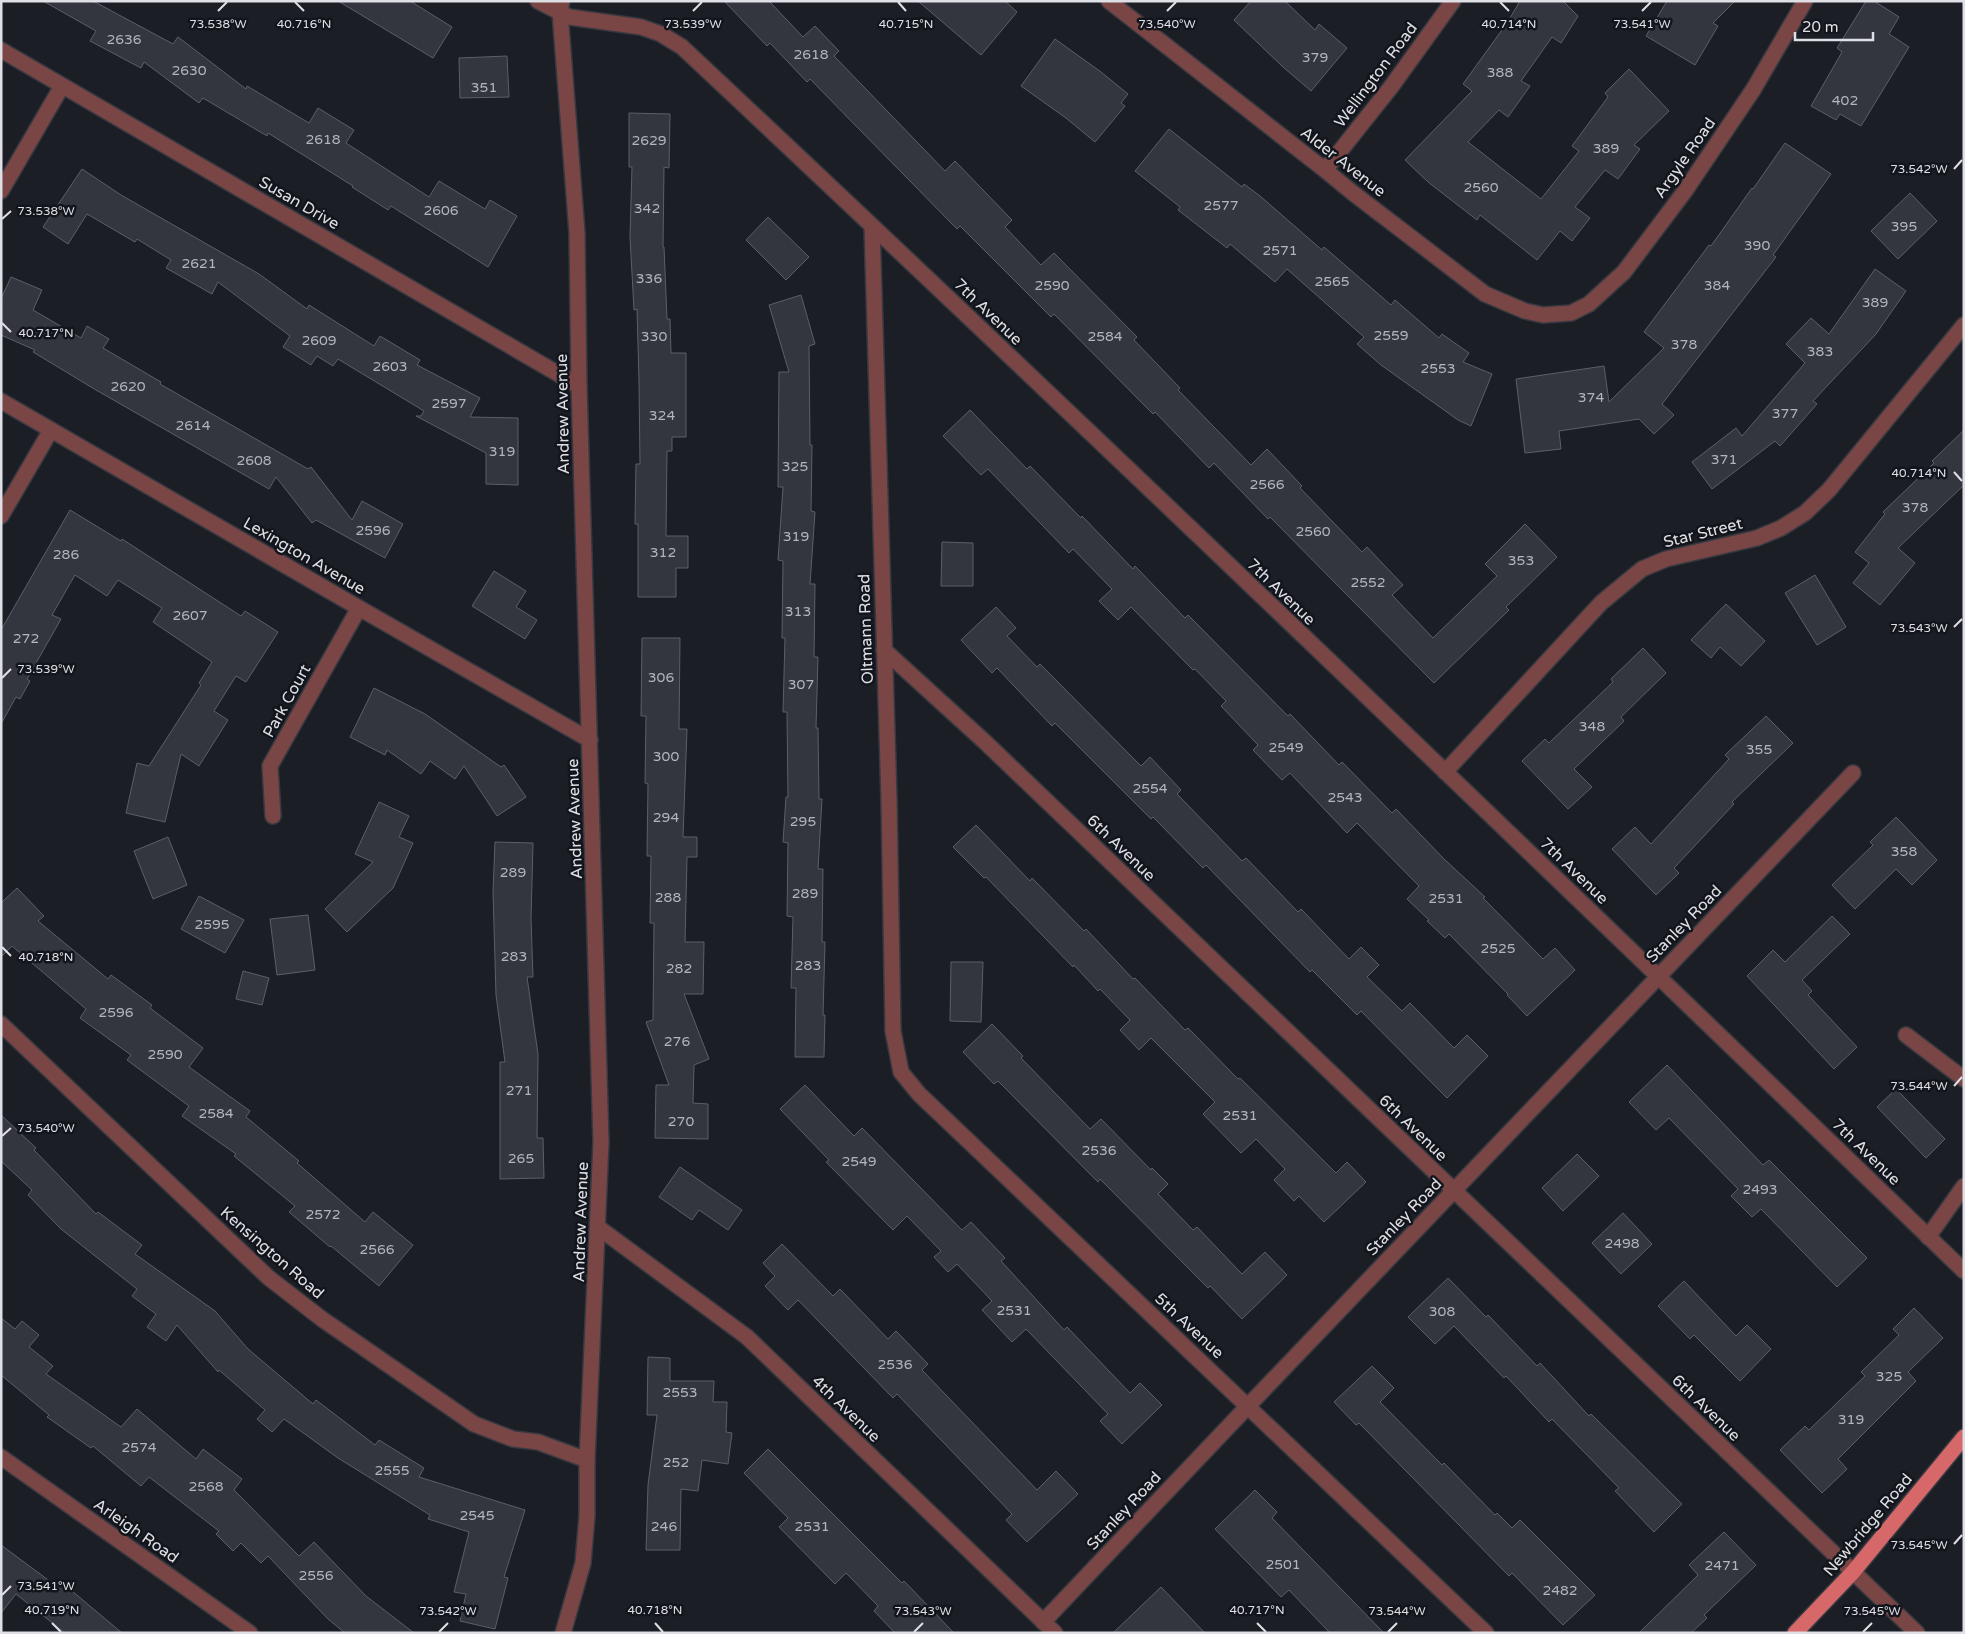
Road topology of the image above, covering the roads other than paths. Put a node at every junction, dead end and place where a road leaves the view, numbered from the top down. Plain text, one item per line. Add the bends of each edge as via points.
1 (538, 1) edge
2 (1109, 1) edge
3 (1453, 1) edge
4 (1805, 1) edge
5 (561, 7) edge
6 (1, 50) edge
7 (62, 86) junction
8 (1325, 170) junction
9 (1, 191) edge
10 (872, 226) junction
11 (1571, 313) joint
12 (1964, 325) edge
13 (579, 386) junction
14 (1, 401) edge
15 (51, 430) junction
16 (1, 516) edge
17 (359, 608) junction
18 (884, 650) junction
19 (590, 740) junction
20 (1445, 772) junction
21 (1853, 773) dead end
22 (273, 816) dead end
23 (1658, 976) junction
24 (1, 1024) edge
25 (894, 1031) joint
26 (1906, 1035) dead end
27 (1964, 1079) edge
28 (1964, 1186) edge
29 (1454, 1191) junction
30 (599, 1228) junction
31 (1928, 1237) junction
32 (1964, 1271) edge
33 (1248, 1406) junction
34 (1964, 1438) edge
35 (1, 1457) edge
36 (587, 1460) junction
37 (1853, 1572) junction
38 (1043, 1622) junction
39 (564, 1632) edge
40 (250, 1633) edge
41 (1055, 1633) edge
42 (1486, 1633) edge
43 (1795, 1633) edge
44 (1917, 1633) edge

1 - 5 street, 7th Avenue
2 - 8 street, Alder Avenue
3 - 8 street, Wellington Road
4 - 11 street, Argyle Road via 1685,191 1624,272 1589,304
5 - 10 street, 7th Avenue via 570,17 641,27 682,47
5 - 13 street, Andrew Avenue via 577,233
6 - 7 street, Susan Drive
7 - 9 street
7 - 13 street, Susan Drive
8 - 11 street, Alder Avenue via 1485,294 1543,315
10 - 18 street, Oltmann Road
10 - 20 street, 7th Avenue
12 - 20 street, Star Street via 1829,490 1805,513 1757,538 1666,559 1642,569 1601,603
13 - 19 street, Andrew Avenue
14 - 15 street, Lexington Avenue
15 - 16 street
15 - 17 street, Lexington Avenue
17 - 19 street, Lexington Avenue
17 - 22 street, Park Court via 270,766
18 - 25 street, Oltmann Road
18 - 29 street, 6th Avenue via 985,742
19 - 30 street, Andrew Avenue via 601,1142
20 - 23 street, 7th Avenue
21 - 23 street, Stanley Road
23 - 29 street, Stanley Road
23 - 31 street, 7th Avenue
24 - 36 street, Kensington Road via 269,1278 322,1319 474,1424
25 - 33 street, 5th Avenue via 901,1072 919,1094
26 - 27 street
28 - 31 street
29 - 33 street, Stanley Road
29 - 37 street, 6th Avenue
30 - 36 street, Andrew Avenue
30 - 38 street, 4th Avenue via 747,1337
31 - 32 street, 7th Avenue
33 - 38 street, Stanley Road
33 - 42 street, 5th Avenue
34 - 37 main road, Newbridge Road
35 - 40 street, Arleigh Road
36 - 39 street, Andrew Avenue via 583,1563
37 - 43 main road, Newbridge Road
37 - 44 street, 6th Avenue
38 - 41 street, 4th Avenue

